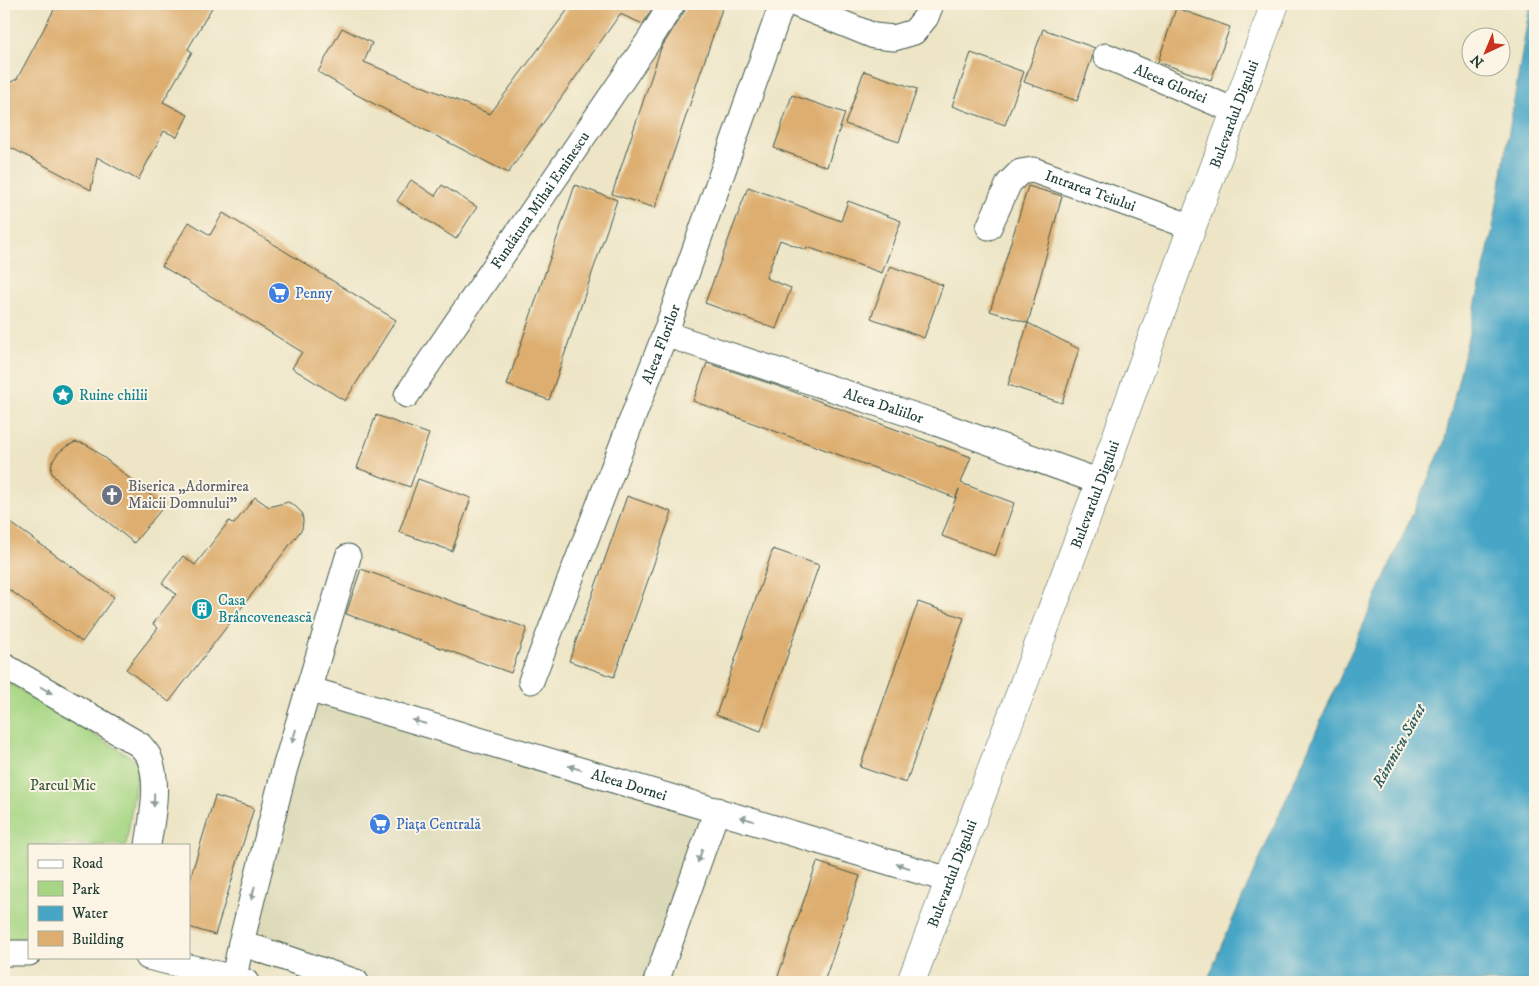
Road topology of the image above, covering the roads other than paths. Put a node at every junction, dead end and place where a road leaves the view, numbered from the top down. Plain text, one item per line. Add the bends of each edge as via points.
1 (672, 4) edge
2 (782, 4) edge
3 (795, 4) edge
4 (931, 4) edge
5 (1275, 4) edge
6 (1106, 56) dead end
7 (1235, 111) junction
8 (989, 227) dead end
9 (1192, 227) junction
10 (665, 334) junction
11 (406, 395) dead end
12 (1100, 482) junction
13 (348, 557) dead end
14 (4, 666) edge
15 (531, 681) dead end
16 (308, 689) junction
17 (717, 810) junction
18 (148, 844) edge
19 (950, 880) junction
20 (241, 943) junction
21 (4, 953) edge
22 (28, 953) edge
23 (152, 958) edge
24 (240, 980) edge
25 (356, 982) edge
26 (656, 982) edge
27 (911, 982) edge

1 - 11 street, Fundătura Mihai Eminescu
2 - 10 street, Aleea Florilor
3 - 4 street via 874,36 894,38 914,32
5 - 7 street, Bulevardul Digului
6 - 7 street, Aleea Gloriei
7 - 9 street, Bulevardul Digului
8 - 9 street, Intrarea Teiului via 1009,183 1020,172 1033,170
9 - 12 street, Bulevardul Digului
10 - 12 street, Aleea Daliilor via 928,420
10 - 15 street, Aleea Florilor
12 - 19 street, Bulevardul Digului
13 - 16 street
14 -> 18 street via 140,745 149,756 154,803
17 -> 16 street, Aleea Dornei
16 -> 20 street
19 -> 17 street, Aleea Dornei
17 -> 26 street
19 - 27 street, Bulevardul Digului
20 - 24 street
20 - 25 street
21 - 22 street
23 - 24 street

